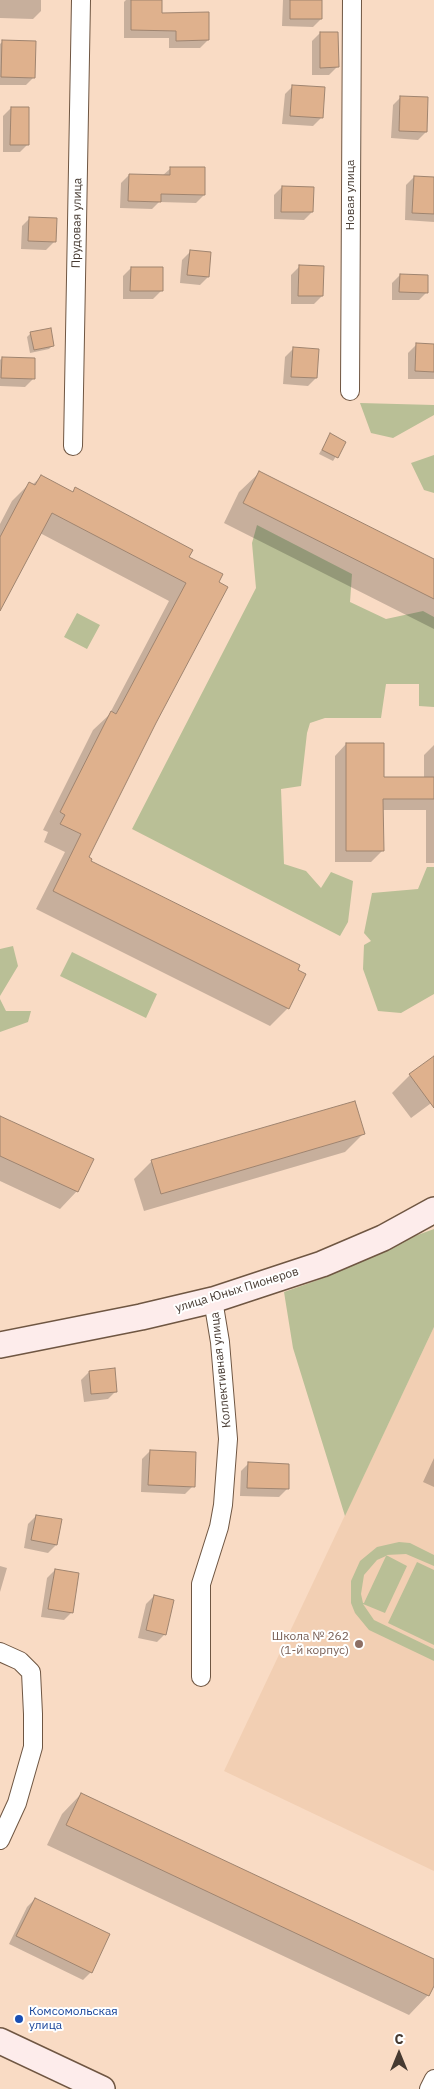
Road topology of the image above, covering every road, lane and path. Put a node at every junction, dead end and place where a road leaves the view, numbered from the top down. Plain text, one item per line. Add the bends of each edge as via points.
1 (81, 0) edge
2 (352, 0) edge
3 (350, 391) dead end
4 (73, 446) dead end
5 (434, 1210) edge
6 (213, 1300) junction
7 (0, 1345) edge
8 (0, 1652) edge
9 (201, 1676) dead end
10 (0, 1840) edge
11 (0, 2041) edge
12 (434, 2079) edge
13 (102, 2089) edge
14 (429, 2089) edge

1 - 4 street, Прудовая улица
2 - 3 street, Новая улица
5 - 6 main road, улица Юных Пионеров via 382,1238 322,1264
6 - 7 main road, улица Юных Пионеров
6 - 9 street, Коллективная улица via 228,1413 228,1439 223,1505 201,1584
8 - 10 street via 20,1661 31,1672 33,1746 17,1803
11 - 13 main road
12 - 14 street

